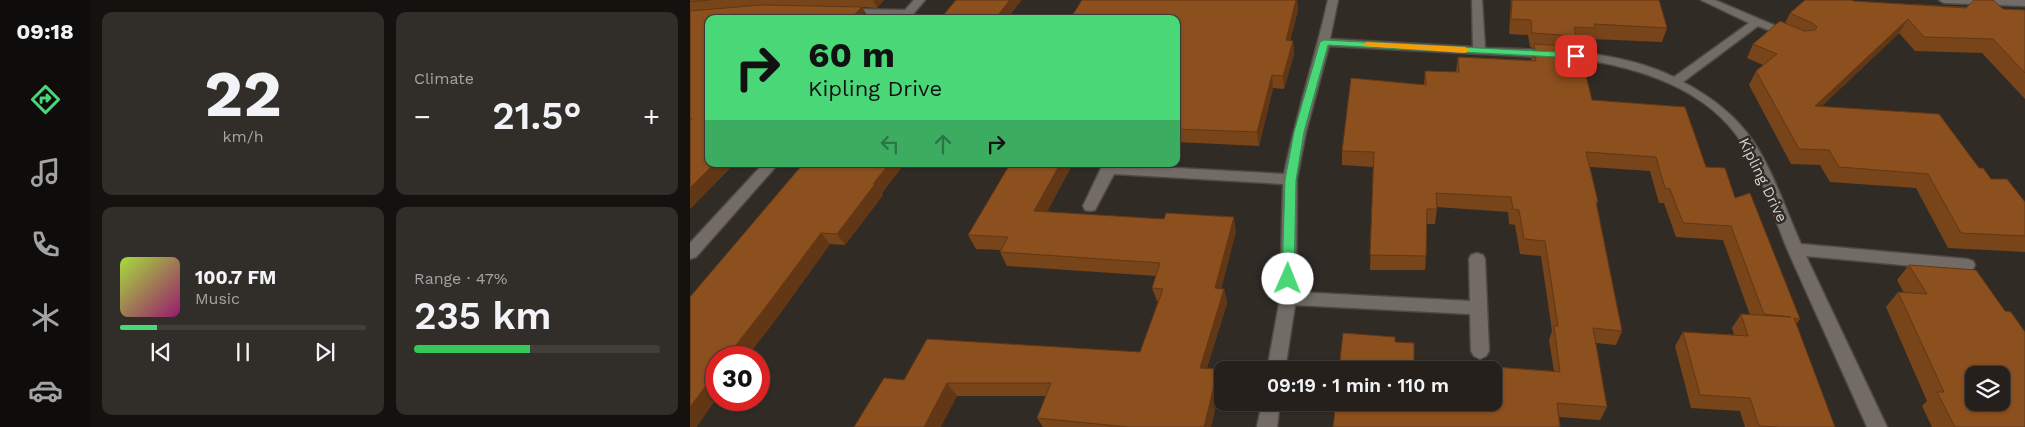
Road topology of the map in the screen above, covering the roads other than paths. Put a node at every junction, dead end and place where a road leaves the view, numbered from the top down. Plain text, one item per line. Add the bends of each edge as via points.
1 (920, 0) edge
2 (1333, 0) edge
3 (1477, 0) edge
4 (1706, 0) edge
5 (1944, 0) edge
6 (2025, 3) edge
7 (836, 12) edge
8 (888, 15) edge
9 (907, 15) edge
10 (1757, 22) junction
11 (1802, 41) edge
12 (1324, 42) junction
13 (1479, 51) junction
14 (1675, 82) junction
15 (768, 167) edge
16 (1110, 167) edge
17 (1123, 167) edge
18 (1290, 180) junction
19 (1090, 206) dead end
20 (1795, 248) junction
21 (690, 254) edge
22 (1477, 259) dead end
23 (1967, 265) dead end
24 (1288, 298) junction
25 (1479, 308) junction
26 (1480, 351) dead end
27 (1278, 361) edge
28 (1270, 411) edge
29 (1267, 427) edge
30 (1877, 427) edge

1 - 9 street
2 - 12 street
3 - 13 street
4 - 10 street
5 - 6 street
7 - 8 street
10 - 11 street
10 - 14 street
12 - 13 street, Kipling Drive
12 - 18 street via 1299,132
13 - 14 street, Kipling Drive via 1603,59 1638,67
14 - 20 street, Kipling Drive via 1713,104 1741,133 1760,165
15 - 21 street
16 - 19 street
17 - 18 street
18 - 24 street
20 - 23 street
20 - 30 street, Kipling Drive
22 - 25 street
24 - 25 street
24 - 27 street
25 - 26 street
28 - 29 street

